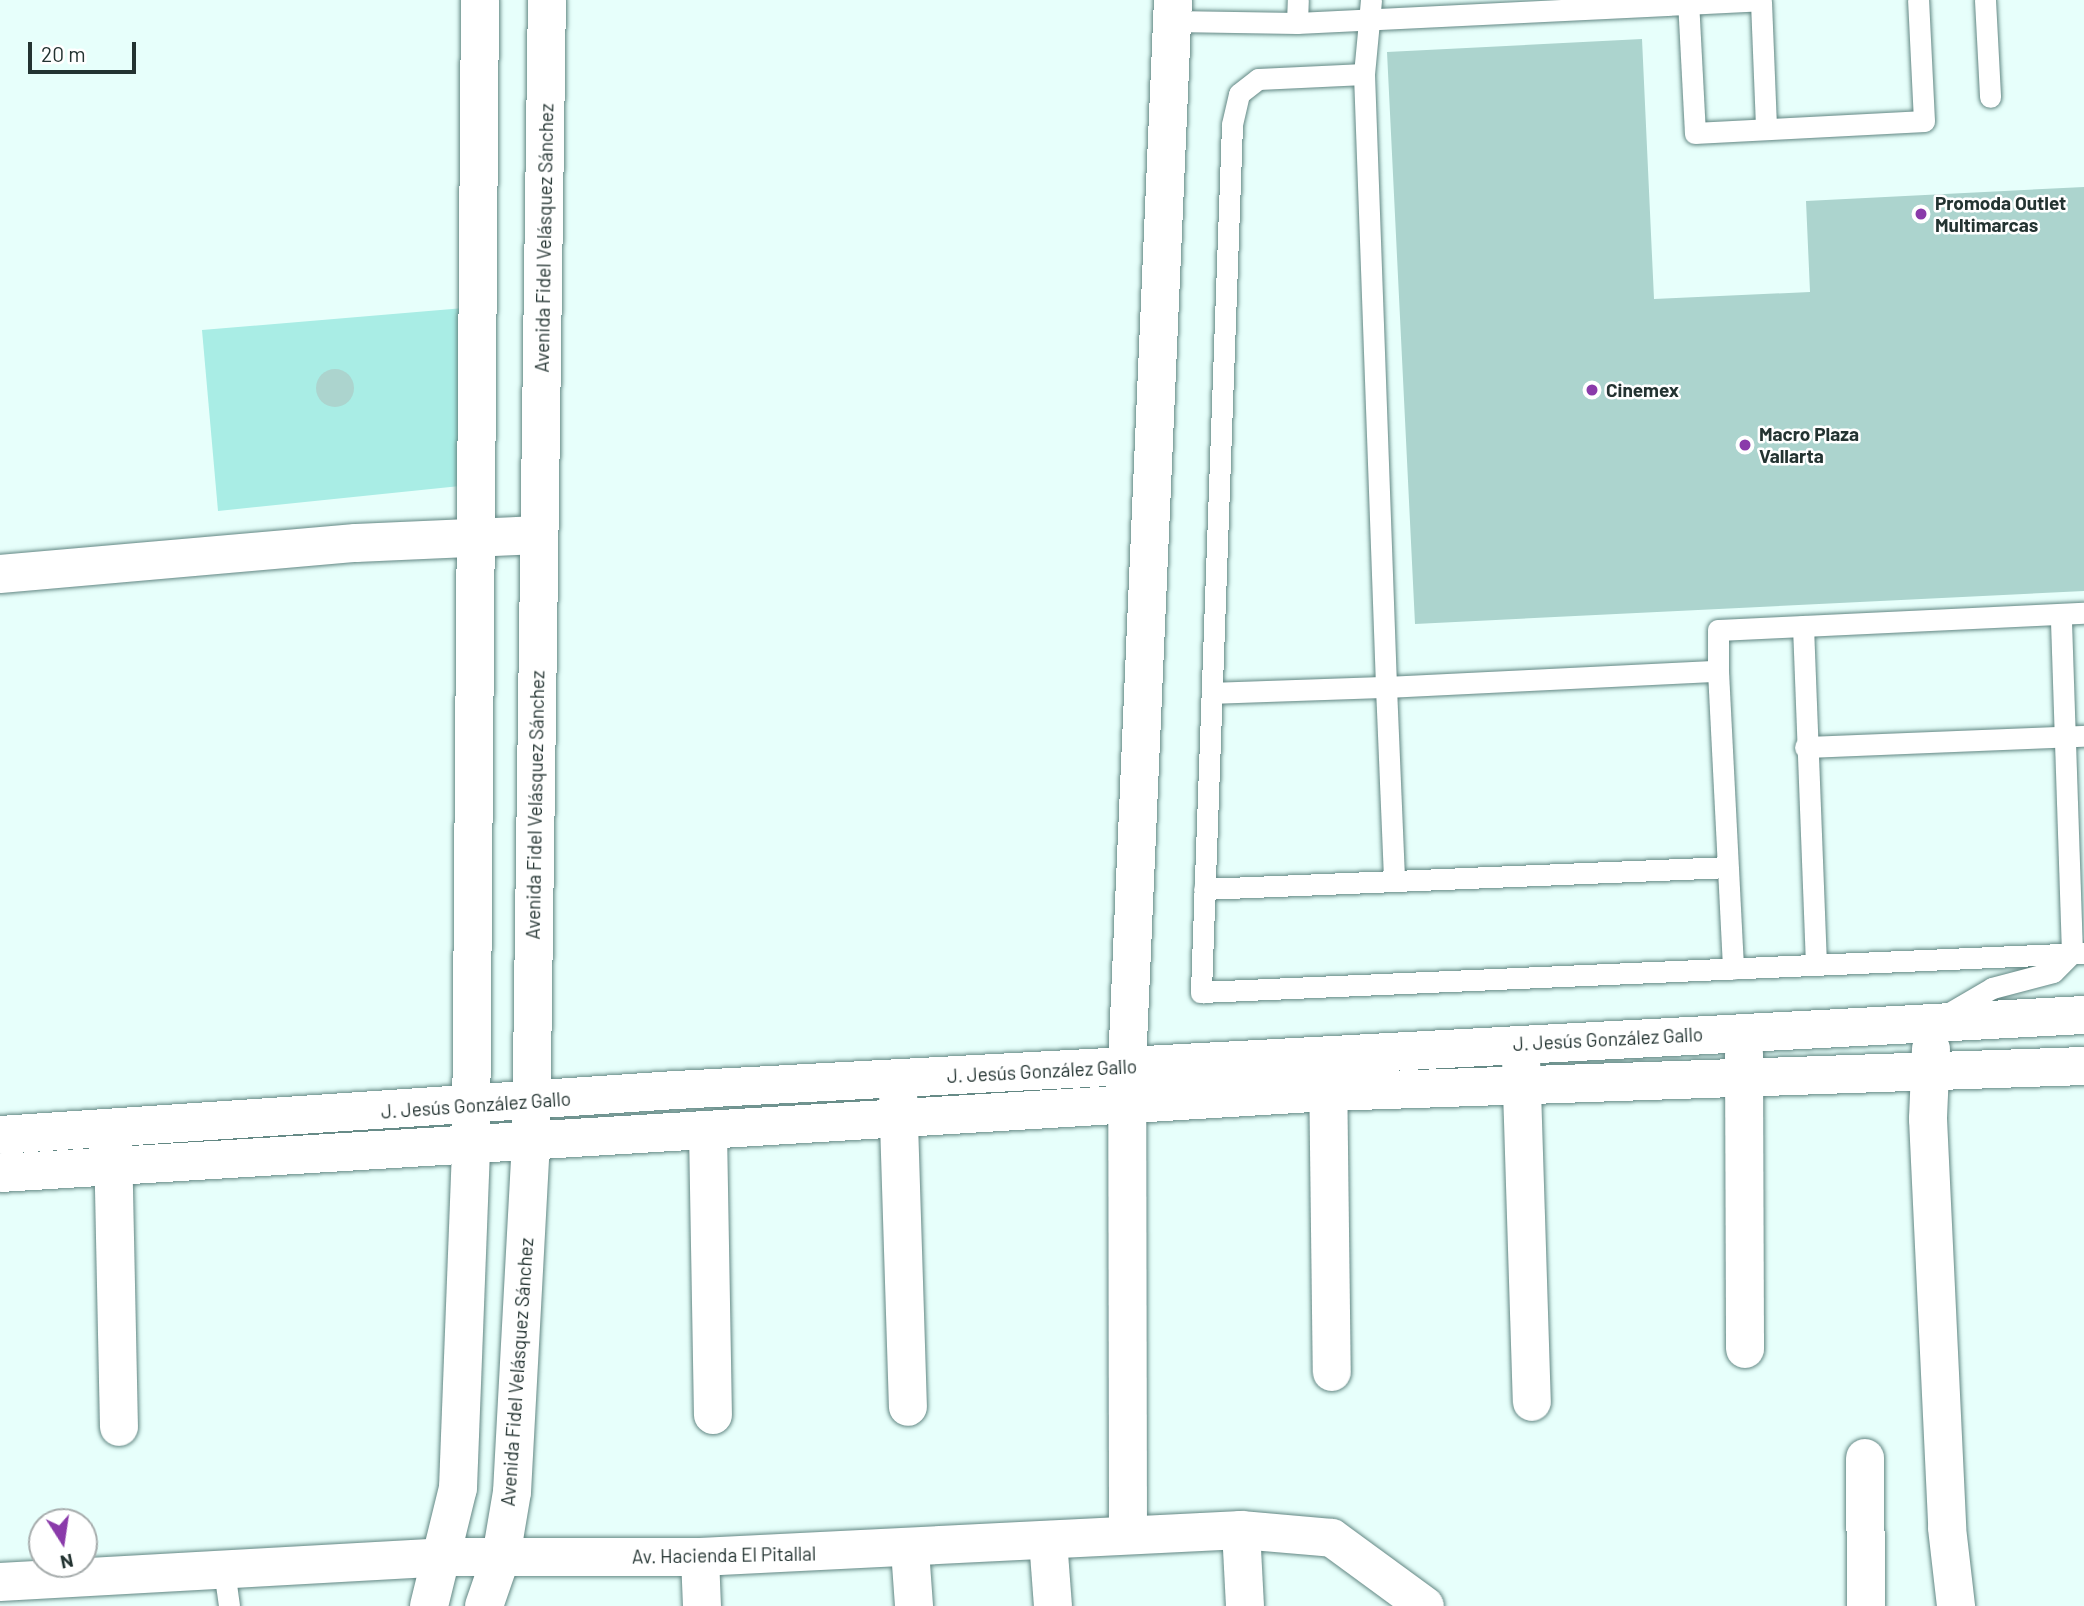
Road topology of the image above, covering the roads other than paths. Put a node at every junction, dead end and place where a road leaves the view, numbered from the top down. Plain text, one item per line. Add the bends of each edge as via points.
1 (480, 0) edge
2 (547, 0) edge
3 (1298, 0) edge
4 (1918, 0) edge
5 (1986, 0) edge
6 (1688, 1) edge
7 (1760, 1) edge
8 (1545, 4) edge
9 (1371, 8) edge
10 (1172, 10) edge
11 (1297, 23) junction
12 (1364, 74) junction
13 (1990, 97) dead end
14 (1766, 129) junction
15 (539, 535) junction
16 (477, 538) junction
17 (0, 574) edge
18 (2084, 613) edge
19 (2061, 614) junction
20 (1803, 626) junction
21 (1718, 671) junction
22 (1386, 687) junction
23 (1212, 693) junction
24 (2074, 736) edge
25 (1805, 747) junction
26 (1728, 867) junction
27 (1394, 881) junction
28 (1204, 889) junction
29 (2078, 953) edge
30 (1816, 965) junction
31 (1733, 969) junction
32 (2084, 1015) edge
33 (1934, 1023) junction
34 (1744, 1031) junction
35 (1521, 1044) junction
36 (1127, 1066) junction
37 (2084, 1066) edge
38 (1929, 1073) junction
39 (1328, 1074) junction
40 (898, 1078) junction
41 (1744, 1078) junction
42 (1523, 1085) junction
43 (530, 1101) junction
44 (1127, 1103) junction
45 (469, 1107) junction
46 (899, 1116) junction
47 (113, 1129) junction
48 (708, 1131) junction
49 (0, 1135) edge
50 (531, 1140) junction
51 (471, 1144) junction
52 (113, 1167) junction
53 (0, 1173) edge
54 (1745, 1349) dead end
55 (1332, 1372) dead end
56 (1532, 1402) dead end
57 (908, 1407) dead end
58 (713, 1415) dead end
59 (119, 1427) dead end
60 (1866, 1458) dead end
61 (1241, 1530) junction
62 (1128, 1533) junction
63 (1048, 1540) junction
64 (910, 1550) junction
65 (501, 1556) junction
66 (443, 1557) junction
67 (700, 1557) junction
68 (0, 1582) edge
69 (227, 1588) edge
70 (429, 1606) edge
71 (484, 1606) edge
72 (702, 1606) edge
73 (914, 1606) edge
74 (1054, 1606) edge
75 (1244, 1606) edge
76 (1425, 1606) edge
77 (1866, 1606) edge
78 (1956, 1606) edge

1 - 16 street
2 - 15 street, Avenida Fidel Velásquez Sánchez
3 - 11 lane
4 - 14 lane via 1924,121
5 - 13 lane
6 - 7 lane
6 - 8 lane
6 - 14 lane via 1695,133
7 - 14 lane
8 - 9 lane
9 - 11 lane
9 - 12 lane
10 - 11 lane
10 - 36 street
12 - 22 lane
12 - 23 lane via 1258,79 1239,94 1232,125
15 - 16 street
15 - 43 street, Avenida Fidel Velásquez Sánchez
16 - 17 street via 356,543
16 - 45 street
18 - 19 lane
19 - 20 lane
19 - 24 lane
20 - 21 lane via 1718,629
20 - 25 lane
21 - 22 lane
21 - 26 lane
22 - 23 lane
22 - 27 lane
23 - 28 lane
24 - 25 lane
24 - 29 lane
25 - 30 lane
26 - 27 lane
26 - 31 lane
27 - 28 lane
28 - 31 lane via 1201,992
29 - 30 lane
29 - 33 lane via 2053,972 1974,995
30 - 31 lane
32 - 33 street, J. Jesús González Gallo
33 - 34 street, J. Jesús González Gallo
33 - 38 street
34 - 35 street, J. Jesús González Gallo
34 - 41 street
35 - 39 street, J. Jesús González Gallo
35 - 42 street
36 - 39 street, J. Jesús González Gallo
36 - 40 street, J. Jesús González Gallo
36 - 44 street
37 - 38 street, J. Jesús González Gallo
38 - 41 street, J. Jesús González Gallo
38 - 78 street via 1947,1528
39 - 42 street, J. Jesús González Gallo
39 - 44 street, J. Jesús González Gallo
39 - 55 street
40 - 43 street, J. Jesús González Gallo
40 - 46 street
41 - 42 street, J. Jesús González Gallo
41 - 54 street
42 - 56 street
43 - 45 street, J. Jesús González Gallo
43 - 50 street, Avenida Fidel Velásquez Sánchez
44 - 46 street, J. Jesús González Gallo
44 - 62 street
45 - 47 street, J. Jesús González Gallo
45 - 51 street
46 - 48 street, J. Jesús González Gallo
46 - 57 street
47 - 49 street, J. Jesús González Gallo
47 - 52 street
48 - 50 street, J. Jesús González Gallo
48 - 58 street
50 - 51 street, J. Jesús González Gallo
50 - 65 street, Avenida Fidel Velásquez Sánchez via 512,1492
51 - 52 street, J. Jesús González Gallo
51 - 66 street via 458,1488
52 - 53 street, J. Jesús González Gallo
52 - 59 street
60 - 77 street
61 - 62 street, Av. Hacienda El Pitallal
61 - 75 street
61 - 76 street, Av. Hacienda El Pitallal via 1332,1538
62 - 63 street, Av. Hacienda El Pitallal
63 - 64 street, Av. Hacienda El Pitallal
63 - 74 street
64 - 67 street, Av. Hacienda El Pitallal
64 - 73 street
65 - 66 street, Av. Hacienda El Pitallal
65 - 67 street, Av. Hacienda El Pitallal
65 - 71 street, Avenida Fidel Velásquez Sánchez
66 - 69 street, Av. Hacienda El Pitallal
66 - 70 street
67 - 72 street
68 - 69 street, Av. Hacienda El Pitallal

